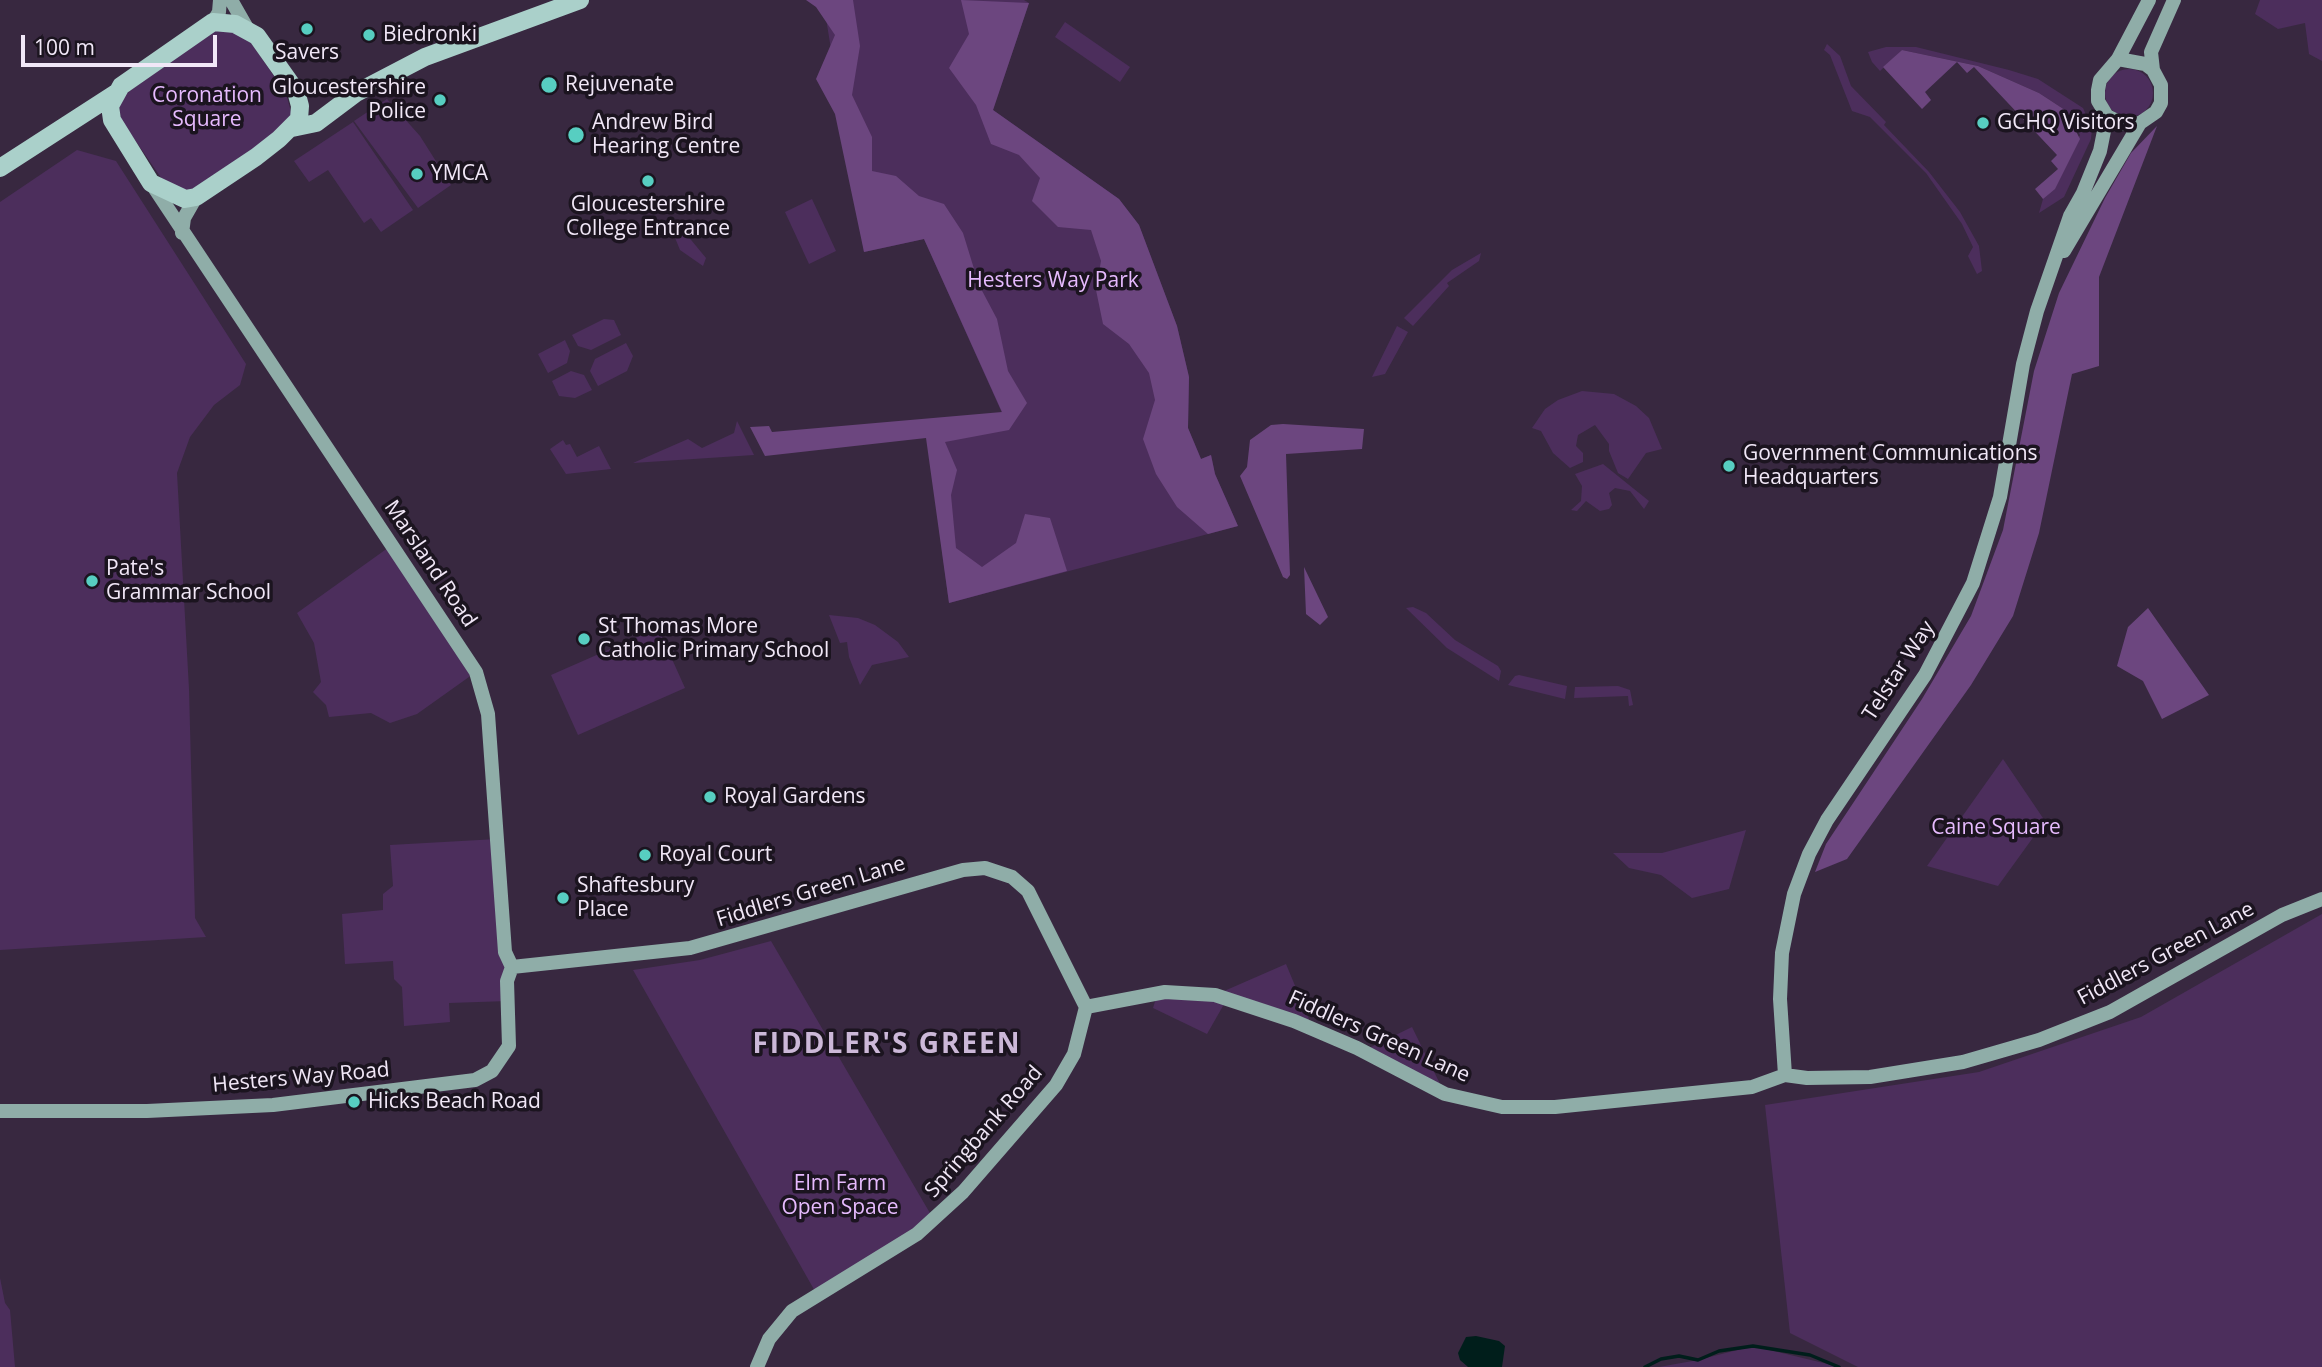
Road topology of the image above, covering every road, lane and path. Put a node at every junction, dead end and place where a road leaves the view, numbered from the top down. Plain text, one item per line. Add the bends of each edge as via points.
1 (220, 0) edge
2 (231, 0) edge
3 (580, 0) edge
4 (2149, 0) edge
5 (2174, 0) edge
6 (213, 22) junction
7 (247, 28) junction
8 (2118, 59) junction
9 (2153, 70) junction
10 (296, 91) junction
11 (116, 93) junction
12 (328, 113) junction
13 (76, 116) junction
14 (2107, 116) junction
15 (112, 121) junction
16 (2140, 123) junction
17 (292, 128) junction
18 (0, 168) edge
19 (151, 183) junction
20 (196, 197) junction
21 (182, 233) junction
22 (2048, 280) junction
23 (2322, 899) edge
24 (512, 967) junction
25 (1086, 1007) junction
26 (1785, 1075) junction
27 (0, 1111) edge
28 (757, 1367) edge

1 - 6 street
2 - 7 street
3 - 12 main road via 425,57 383,77
4 - 8 street
5 - 9 street via 2151,52
6 - 7 main road
6 - 11 main road
7 - 10 main road
8 - 9 street
8 - 14 street via 2106,71 2098,90 2098,101
9 - 16 street via 2161,85 2161,103
10 - 12 main road via 309,105
10 - 17 main road via 299,118
11 - 13 main road
11 - 15 main road via 110,106
12 - 17 main road via 316,123
13 - 15 main road
13 - 18 main road
14 - 16 street via 2123,124
14 - 22 street, Telstar Way via 2100,151 2070,216
15 - 19 main road
16 - 22 street, Telstar Way
17 - 20 main road
19 - 20 main road via 178,197
19 - 21 street, Marsland Road
20 - 21 street via 184,218
21 - 24 street, Marsland Road via 475,672 488,713 505,952
22 - 26 street, Telstar Way via 2023,365 2000,497 1973,583 1925,676 1827,820 1794,894 1782,953
23 - 26 street, Fiddlers Green Lane via 2283,915 2110,1012 2039,1040 1963,1062 1870,1077
24 - 25 street, Fiddlers Green Lane via 690,948 963,870 985,868 1012,877 1028,891
24 - 27 street, Hesters Way Road via 509,1046 492,1071 475,1080 274,1105
25 - 26 street, Fiddlers Green Lane via 1165,992 1215,995 1357,1048 1445,1094 1502,1107 1555,1107 1738,1089
25 - 28 street, Springbank Road via 1074,1054 1056,1084 963,1192 910,1239 792,1311 769,1339

